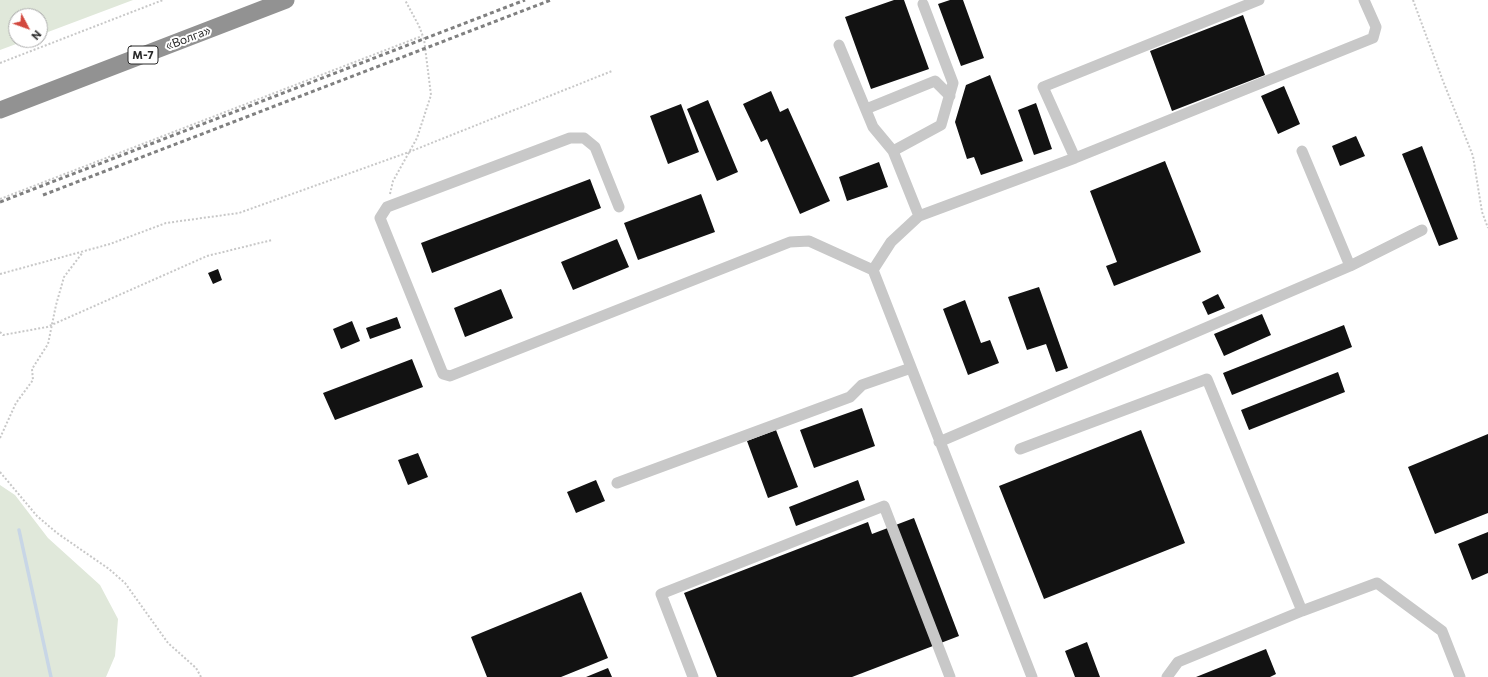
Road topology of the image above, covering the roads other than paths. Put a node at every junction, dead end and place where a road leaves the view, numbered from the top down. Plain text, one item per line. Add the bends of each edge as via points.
1 (286, 0) edge
2 (1259, 0) edge
3 (1364, 0) edge
4 (923, 4) dead end
5 (839, 45) dead end
6 (950, 96) junction
7 (866, 109) junction
8 (0, 110) edge
9 (893, 151) junction
10 (1302, 151) dead end
11 (1075, 158) junction
12 (619, 207) dead end
13 (919, 216) junction
14 (1422, 230) dead end
15 (1350, 266) junction
16 (873, 270) junction
17 (911, 368) junction
18 (939, 442) junction
19 (1020, 449) dead end
20 (617, 483) dead end
21 (1302, 611) junction
22 (1030, 676) edge
23 (693, 677) edge
24 (950, 677) edge
25 (1167, 677) edge
26 (1460, 677) edge

1 - 8 highway, «Волга» / М-7
2 - 11 street via 1043,87
3 - 11 street via 1376,28 1373,38
4 - 6 street via 953,83
5 - 7 street
6 - 7 street via 935,81
6 - 9 street via 941,125
7 - 9 street via 873,127
9 - 13 street
10 - 15 street
11 - 13 street
12 - 16 street via 595,147 584,138 570,138 387,207 380,218 443,374 450,376 790,242 809,241
13 - 16 street via 891,242
14 - 15 street
15 - 18 street
16 - 17 street
17 - 18 street
17 - 20 street via 862,384 850,397
18 - 22 street
19 - 21 street via 1207,379
21 - 25 street via 1178,662
21 - 26 street via 1377,583 1442,630
23 - 24 street via 661,594 884,506

